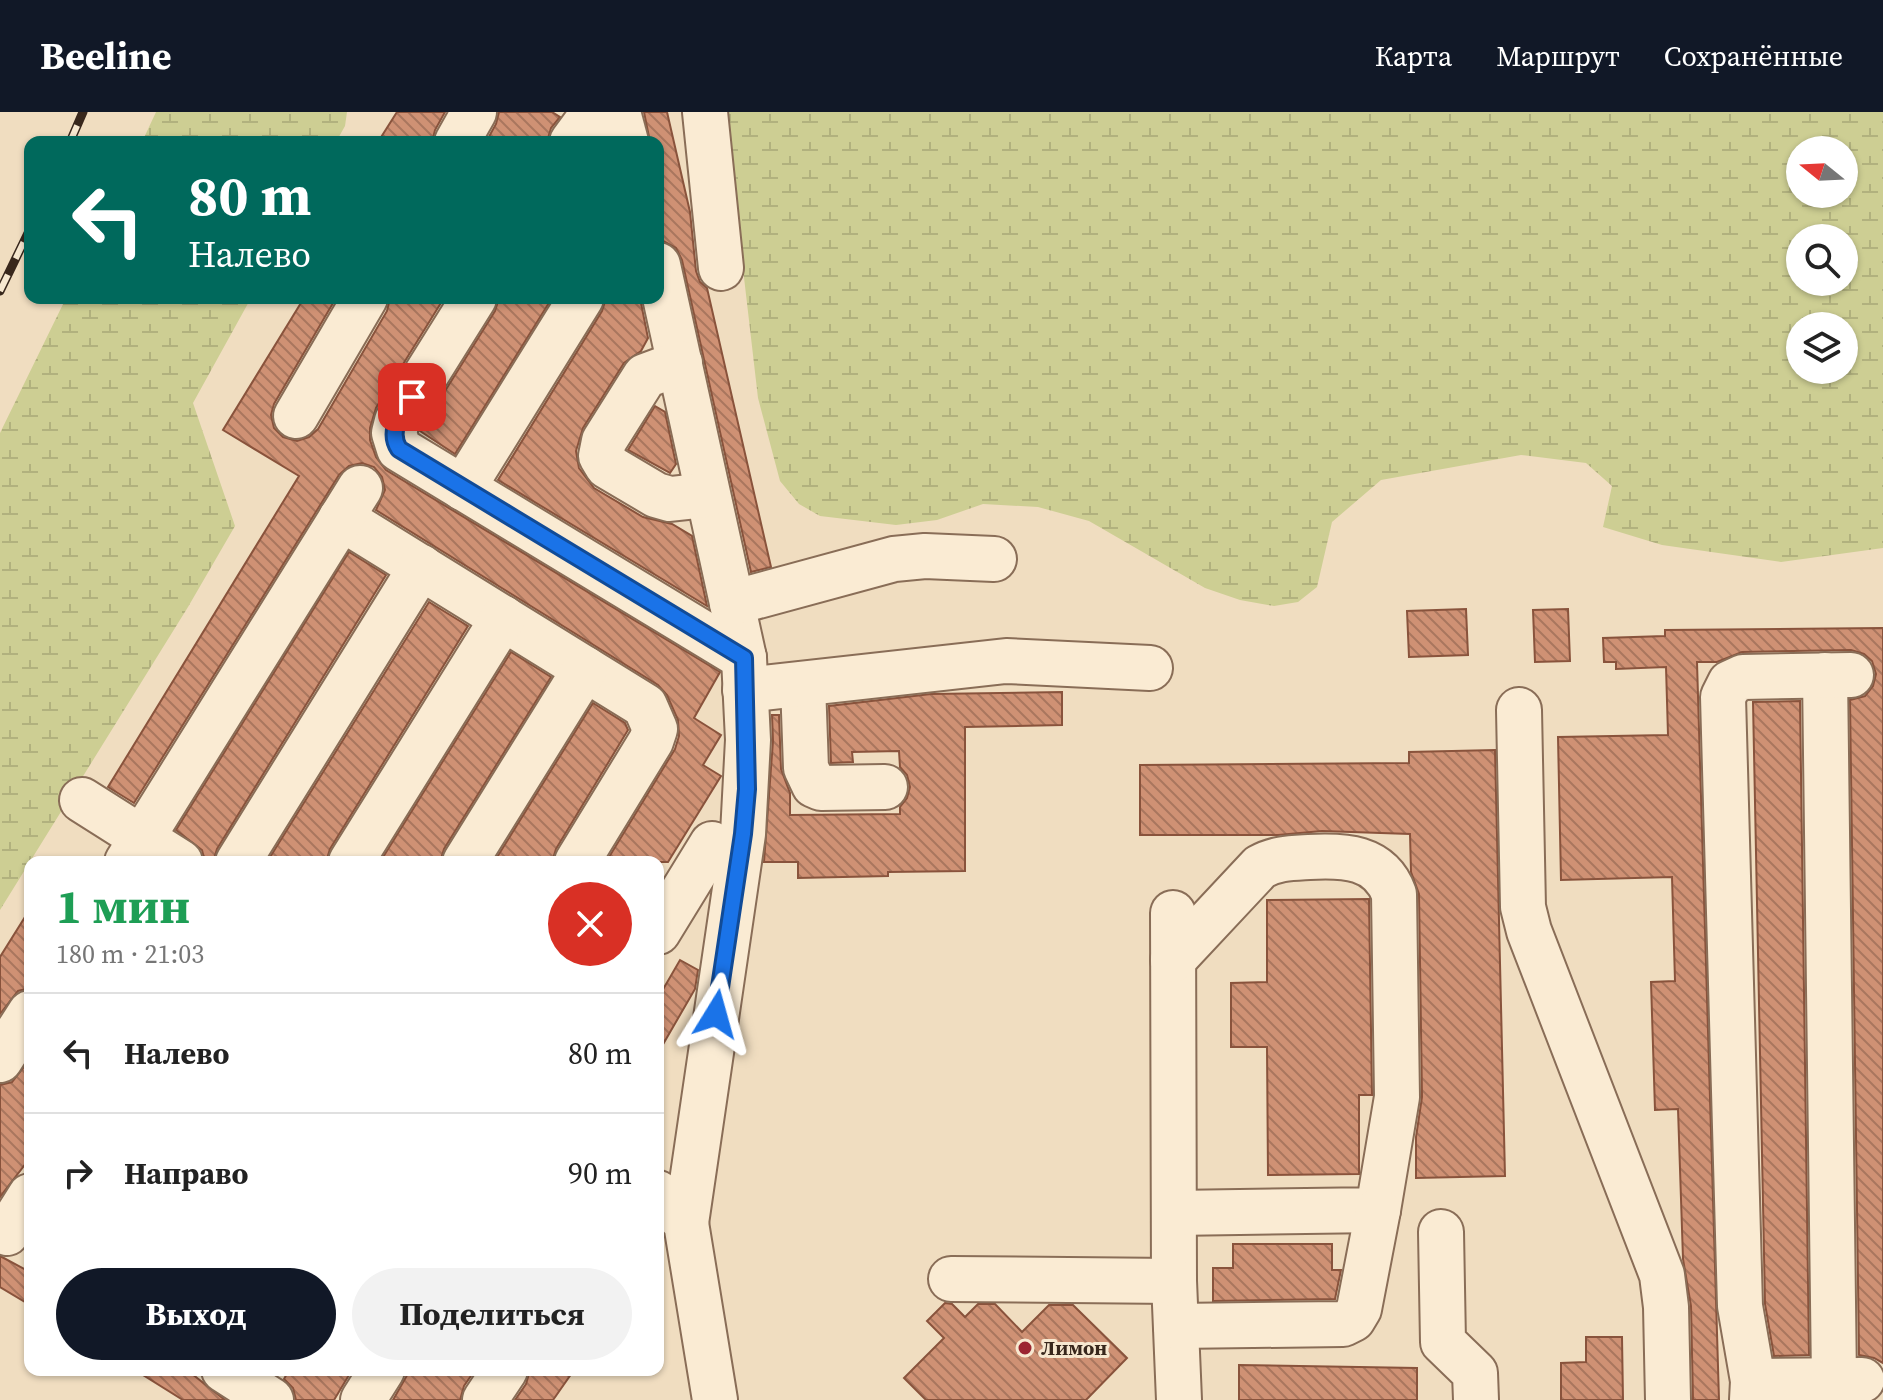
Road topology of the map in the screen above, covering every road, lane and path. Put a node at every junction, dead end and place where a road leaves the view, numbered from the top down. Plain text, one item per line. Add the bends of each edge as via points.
1 (474, 112) edge
2 (594, 112) edge
3 (618, 112) edge
4 (705, 112) edge
5 (460, 136) edge
6 (576, 136) edge
7 (624, 136) edge
8 (721, 268) dead end
9 (664, 292) edge
10 (361, 304) edge
11 (470, 304) edge
12 (577, 304) edge
13 (680, 363) junction
14 (296, 416) dead end
15 (463, 488) junction
16 (707, 495) junction
17 (994, 559) dead end
18 (421, 567) junction
19 (732, 603) junction
20 (503, 618) junction
21 (1150, 668) dead end
22 (585, 669) junction
23 (744, 674) junction
24 (803, 684) junction
25 (1519, 710) dead end
26 (885, 787) dead end
27 (82, 800) dead end
28 (712, 844) dead end
29 (134, 850) edge
30 (157, 856) edge
31 (242, 856) edge
32 (355, 856) edge
33 (469, 856) edge
34 (581, 856) edge
35 (1173, 913) dead end
36 (664, 922) edge
37 (1173, 960) junction
38 (24, 1022) edge
39 (0, 1060) edge
40 (672, 1208) edge
41 (24, 1210) edge
42 (1378, 1210) junction
43 (1174, 1213) junction
44 (1441, 1232) dead end
45 (12, 1237) edge
46 (951, 1279) dead end
47 (1174, 1281) junction
48 (1176, 1326) junction
49 (378, 1376) edge
50 (501, 1376) edge
51 (1752, 1390) edge
52 (363, 1400) edge
53 (485, 1400) edge
54 (715, 1400) edge
55 (1179, 1400) edge
56 (1476, 1400) edge
57 (1668, 1400) edge

1 - 5 lane
2 - 6 lane
3 - 7 lane
4 - 8 lane
9 - 13 lane
10 - 14 lane
11 - 15 lane via 394,433 399,449
12 - 15 lane
13 - 16 lane
13 - 16 lane via 645,376 604,441 601,456 607,466 656,495
15 - 23 lane
16 - 19 lane
17 - 19 lane via 894,559
18 - 20 lane
18 - 29 lane via 350,503
18 - 31 lane
19 - 23 lane
20 - 22 lane
20 - 32 lane
21 - 24 lane via 1006,661
22 - 33 lane
22 - 34 lane via 645,706 655,729
23 - 24 lane
23 - 40 lane via 743,834
24 - 26 lane via 806,768 814,785
25 - 57 lane via 1523,907 1662,1275
27 - 29 lane
28 - 36 lane
29 - 30 lane
35 - 37 lane
37 - 42 lane via 1269,862 1339,855 1373,866 1389,880 1394,894 1397,1097
37 - 43 lane
38 - 39 lane
40 - 54 lane
41 - 45 lane
42 - 43 lane
42 - 48 lane via 1353,1319 1343,1324
43 - 47 lane
44 - 56 lane via 1443,1342 1475,1373
46 - 47 lane
47 - 48 lane
48 - 55 lane
49 - 52 lane
50 - 53 lane
51 - 51 lane via 1850,1380 1838,675 1743,677 1730,683 1723,697 1740,1306

